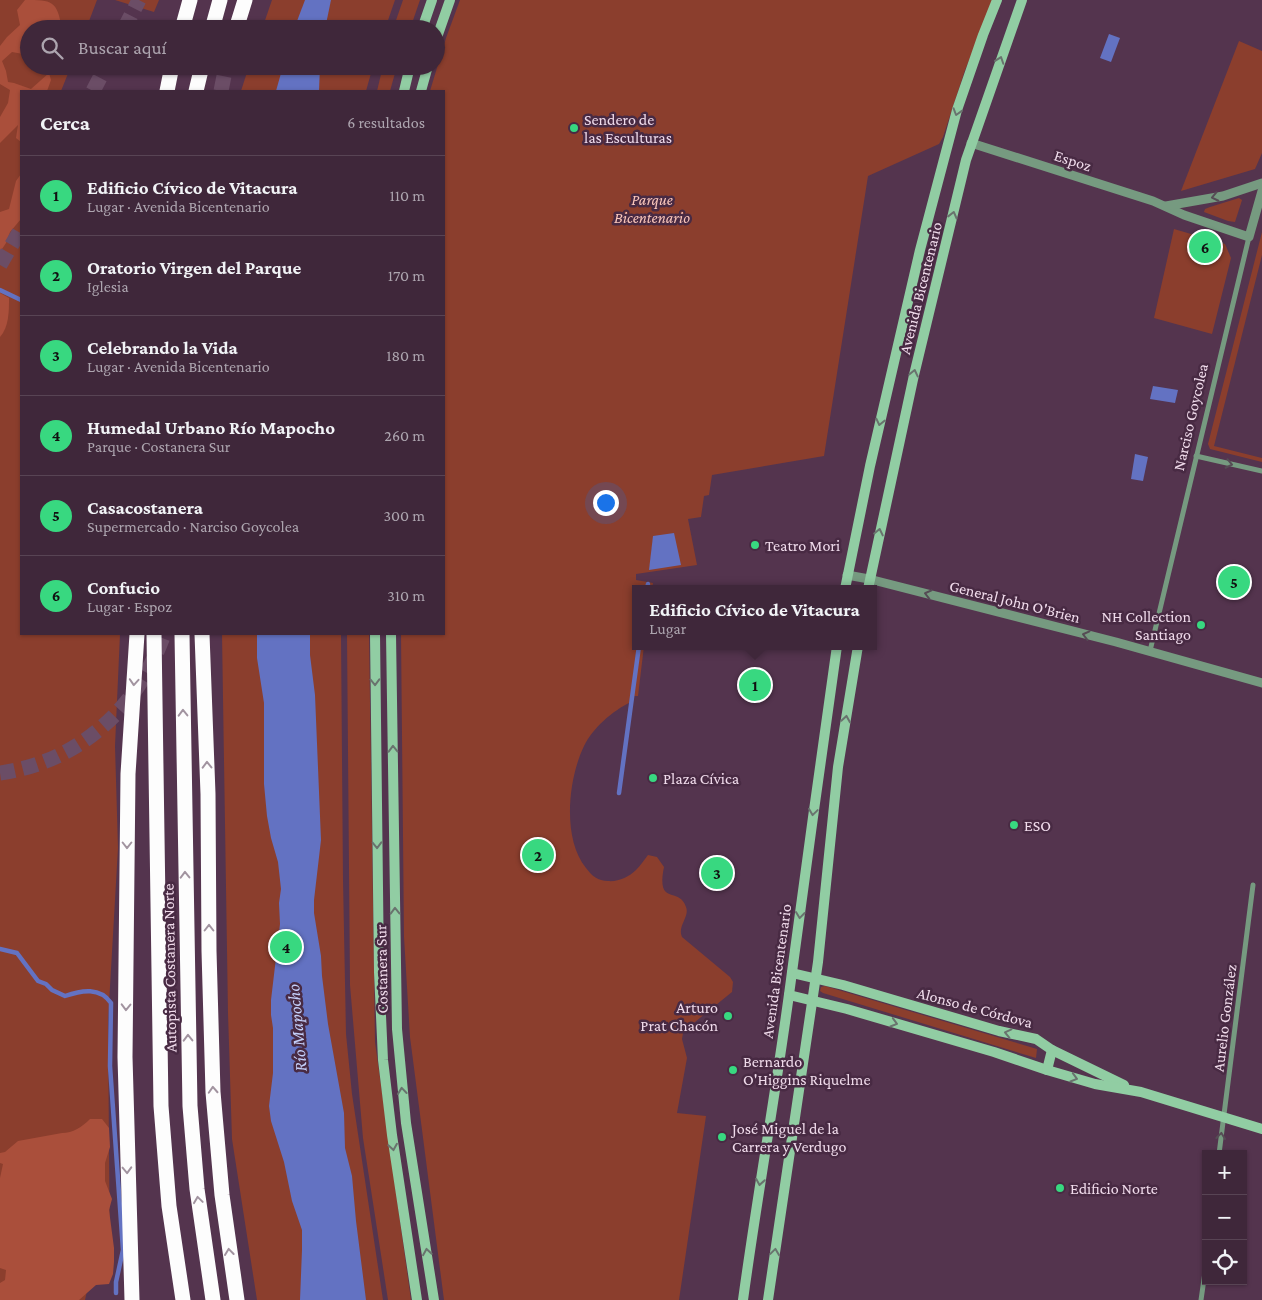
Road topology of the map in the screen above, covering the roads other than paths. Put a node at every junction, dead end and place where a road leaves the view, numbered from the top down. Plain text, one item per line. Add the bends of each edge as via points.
1 (190, 0) edge
2 (220, 0) edge
3 (245, 0) edge
4 (432, 0) edge
5 (450, 0) edge
6 (997, 0) edge
7 (1022, 0) edge
8 (184, 20) edge
9 (214, 20) edge
10 (239, 20) edge
11 (425, 20) edge
12 (443, 20) edge
13 (170, 75) edge
14 (200, 75) edge
15 (408, 75) edge
16 (425, 75) edge
17 (167, 90) edge
18 (196, 90) edge
19 (404, 90) edge
20 (421, 90) edge
21 (971, 143) junction
22 (1262, 183) edge
23 (1262, 191) edge
24 (1166, 206) junction
25 (1249, 236) junction
26 (1196, 456) junction
27 (1262, 471) edge
28 (847, 575) junction
29 (868, 584) edge
30 (846, 585) edge
31 (877, 586) edge
32 (137, 635) edge
33 (154, 635) edge
34 (182, 635) edge
35 (202, 635) edge
36 (374, 635) edge
37 (391, 635) edge
38 (836, 650) edge
39 (857, 650) edge
40 (1150, 652) junction
41 (1262, 683) edge
42 (1253, 885) dead end
43 (792, 973) junction
44 (815, 979) junction
45 (789, 995) junction
46 (812, 1001) junction
47 (1052, 1050) junction
48 (1047, 1070) junction
49 (1140, 1092) junction
50 (1223, 1118) junction
51 (1262, 1129) edge
52 (1219, 1150) edge
53 (1204, 1285) edge
54 (132, 1300) edge
55 (184, 1300) edge
56 (213, 1300) edge
57 (237, 1300) edge
58 (417, 1300) edge
59 (434, 1300) edge
60 (743, 1300) edge
61 (768, 1300) edge
62 (1202, 1300) edge

1 - 8 highway
2 - 9 highway
3 - 10 highway
4 - 11 main road
5 - 12 main road
6 -> 28 main road, Avenida Bicentenario via 958,110 932,205
21 -> 7 main road, Avenida Bicentenario
13 - 17 highway
14 - 18 highway
15 - 19 main road
16 - 20 main road
21 - 24 street, Espoz
29 -> 21 main road, Avenida Bicentenario via 914,375
22 -> 24 street, Espoz via 1223,196
23 - 25 street, Narciso Goycolea
24 - 25 street, Espoz
25 - 26 street, Narciso Goycolea
26 -> 27 street
26 - 40 street, Narciso Goycolea
28 - 29 street, General John O'Brien
28 - 30 main road, Avenida Bicentenario
40 -> 31 street, General John O'Brien
32 -> 54 highway via 128,774 125,1057
33 - 55 highway, Autopista Costanera Norte via 161,1106 168,1197
56 -> 34 highway, Autopista Costanera Norte via 197,1189 190,1106
57 -> 35 highway via 222,1195 212,1084 208,776
36 -> 58 main road, Costanera Sur via 382,1051
59 -> 37 main road, Costanera Sur via 406,1123 398,1037
38 -> 43 main road, Avenida Bicentenario
44 -> 39 main road via 838,767
40 - 41 street, General John O'Brien
42 - 50 street, Aurelio González
43 - 44 main road, Alonso de Córdova
43 - 45 main road, Avenida Bicentenario
44 - 46 main road
47 -> 44 main road, Alonso de Córdova via 1036,1040
45 - 46 main road, Alonso de Córdova
45 -> 60 main road, Avenida Bicentenario
46 -> 48 main road, Alonso de Córdova
61 -> 46 main road
47 - 48 main road
47 - 49 main road, Alonso de Córdova
48 -> 49 main road, Alonso de Córdova via 1095,1084
49 - 50 main road, Alonso de Córdova
50 - 51 main road, Alonso de Córdova
52 -> 50 street, Aurelio González
53 - 62 street

